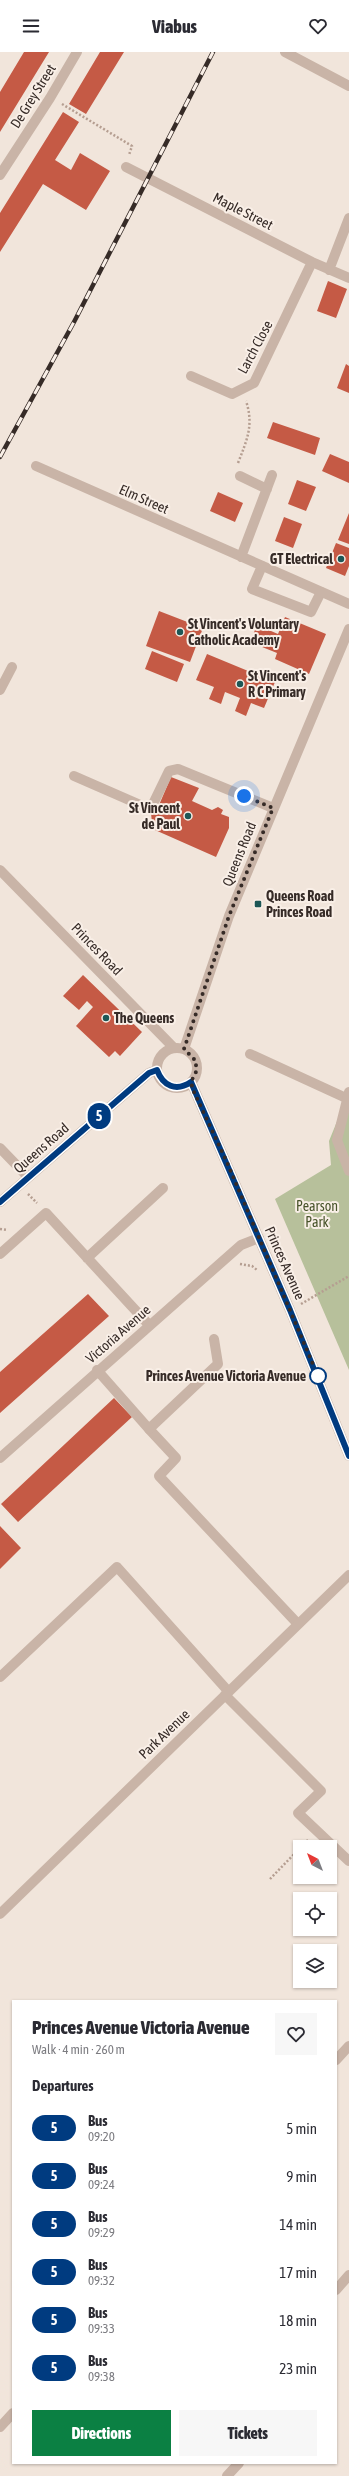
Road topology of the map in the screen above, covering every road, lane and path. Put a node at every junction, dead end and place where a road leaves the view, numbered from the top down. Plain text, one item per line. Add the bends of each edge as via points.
1 (77, 52) edge
2 (285, 52) edge
3 (349, 86) edge
4 (50, 98) junction
5 (126, 167) joint
6 (0, 175) edge
7 (349, 218) edge
8 (312, 262) junction
9 (329, 270) junction
10 (349, 278) edge
11 (191, 376) dead end
12 (242, 389) junction
13 (36, 466) dead end
14 (272, 475) dead end
15 (240, 476) joint
16 (267, 489) junction
17 (241, 557) junction
18 (262, 566) junction
19 (321, 592) junction
20 (349, 604) edge
21 (349, 629) edge
22 (12, 667) dead end
23 (0, 690) edge
24 (74, 776) dead end
25 (273, 808) junction
26 (0, 870) edge
27 (179, 1048) junction
28 (250, 1054) dead end
29 (157, 1070) junction
30 (191, 1082) junction
31 (348, 1095) edge
32 (0, 1148) edge
33 (349, 1171) edge
34 (28, 1177) junction
35 (20, 1184) junction
36 (163, 1188) dead end
37 (0, 1202) edge
38 (46, 1213) junction
39 (259, 1238) junction
40 (0, 1254) edge
41 (87, 1258) junction
42 (233, 1263) dead end
43 (261, 1273) dead end
44 (349, 1276) edge
45 (290, 1310) junction
46 (148, 1325) junction
47 (214, 1339) dead end
48 (97, 1370) junction
49 (149, 1428) junction
50 (349, 1456) edge
51 (0, 1458) edge
52 (349, 1575) edge
53 (298, 1623) junction
54 (0, 1677) edge
55 (226, 1693) junction
56 (293, 1855) edge
57 (349, 1861) edge
58 (270, 1879) dead end
59 (0, 1914) edge
60 (349, 2046) edge
61 (337, 2059) edge
62 (349, 2275) edge
63 (337, 2289) edge
64 (12, 2414) edge
65 (0, 2427) edge
66 (238, 2464) edge
67 (227, 2476) edge

1 - 4 street, De Grey Street
2 - 3 street
4 - 5 path via 132,146
4 - 6 street, De Grey Street
5 - 8 street, Maple Street
7 - 9 street
8 - 9 street, Maple Street
8 - 12 street, Larch Close via 254,383
9 - 10 street, Maple Street
11 - 12 street, Larch Close via 232,394
12 - 15 path via 251,416 248,436 236,468
13 - 17 street, Elm Street
14 - 16 street
15 - 16 street
16 - 17 street
17 - 18 street, Elm Street
18 - 19 street, Elm Street
18 - 19 street via 252,589 311,612
19 - 20 street, Elm Street
21 - 25 street, Queens Road
22 - 23 street
24 - 25 street via 145,807 153,804 169,771 178,769
25 - 27 street, Queens Road
26 - 27 street, Princes Road
27 - 29 street via 162,1054
27 - 30 street via 196,1061 196,1072
28 - 31 street
29 - 30 street via 161,1080 174,1088
29 - 34 street, Queens Road via 149,1073
30 - 39 street, Princes Avenue
31 - 33 street via 337,1140
32 - 34 street
34 - 35 street, Queens Road
35 - 37 street, Queens Road
35 - 38 path
36 - 41 street
38 - 40 street
38 - 41 street
39 - 45 street, Princes Avenue
39 - 46 street, Victoria Avenue via 241,1245
41 - 46 street
42 - 43 path via 252,1266
44 - 45 path
45 - 50 street, Princes Avenue
46 - 48 street, Victoria Avenue
47 - 49 street via 218,1364
48 - 49 street
48 - 51 street, Victoria Avenue
49 - 53 street via 176,1458 159,1476
52 - 53 street, Park Avenue
53 - 55 street, Park Avenue
54 - 55 street via 117,1567
55 - 57 street via 321,1791 298,1814
55 - 59 street, Park Avenue
56 - 58 path
60 - 61 street
62 - 63 street
64 - 65 street
66 - 67 street

